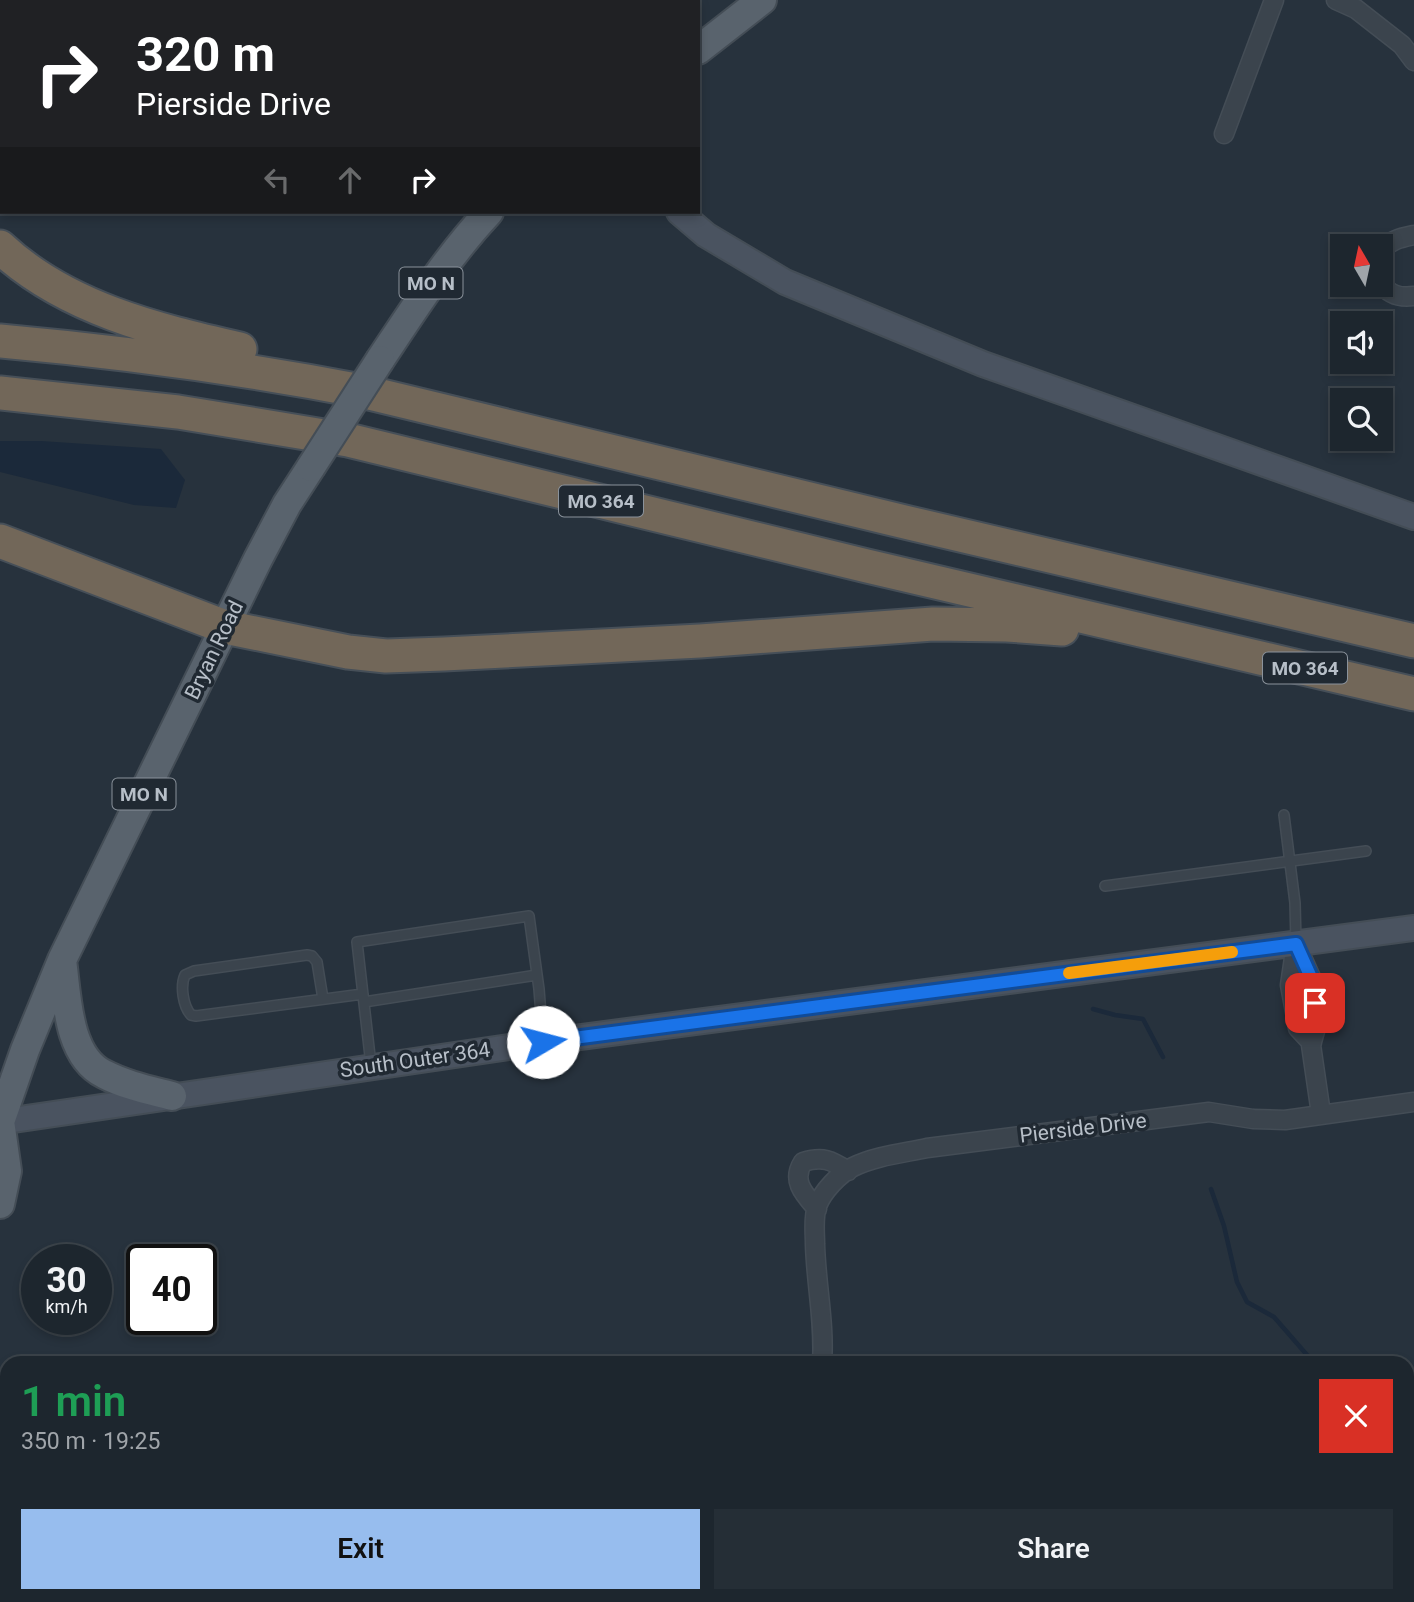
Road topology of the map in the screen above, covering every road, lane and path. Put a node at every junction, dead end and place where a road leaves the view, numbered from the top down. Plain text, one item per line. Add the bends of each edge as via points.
1 (762, 0) edge
2 (1274, 0) edge
3 (1335, 0) edge
4 (700, 48) edge
5 (1414, 61) edge
6 (1224, 134) dead end
7 (487, 214) edge
8 (680, 214) edge
9 (1414, 235) edge
10 (1393, 241) edge
11 (0, 247) edge
12 (1393, 294) edge
13 (1414, 296) edge
14 (0, 341) edge
15 (0, 393) edge
16 (450, 412) junction
17 (1414, 517) edge
18 (0, 541) edge
19 (225, 627) junction
20 (1414, 641) edge
21 (1197, 643) junction
22 (1414, 694) edge
23 (1283, 815) dead end
24 (1366, 850) dead end
25 (1290, 861) junction
26 (1105, 886) dead end
27 (1414, 928) edge
28 (1296, 944) junction
29 (62, 960) junction
30 (537, 975) junction
31 (363, 998) junction
32 (323, 999) junction
33 (543, 1042) junction
34 (372, 1066) junction
35 (172, 1096) junction
36 (1414, 1102) edge
37 (1321, 1114) junction
38 (0, 1122) edge
39 (848, 1171) junction
40 (0, 1204) edge
41 (817, 1209) junction
42 (823, 1356) edge

1 - 4 main road
2 - 6 street
3 - 5 street via 1356,9 1402,45
7 - 19 main road, Bryan Road / MO N, bridge via 443,266 311,467
8 - 17 street via 706,235 785,282 971,359
9 - 10 street
11 - 16 highway via 50,283 147,326 332,372
12 - 13 street
14 - 16 highway, MO 364 via 226,367
15 - 21 highway, MO 364 via 178,412 348,440
16 - 20 highway, MO 364
18 - 19 highway
19 - 21 highway via 386,656 700,642 957,624 1044,627
19 - 29 main road, Bryan Road / MO N
21 - 22 highway, MO 364
23 - 25 lane
24 - 25 lane
25 - 26 lane
25 - 28 lane
27 - 28 street, South Outer 364
28 - 33 street, South Outer 364
28 - 37 street via 1313,982 1317,1024 1312,1043
29 - 35 main road via 71,1020 88,1063 121,1082
29 - 38 main road, Bryan Road / MO N
30 - 31 lane
30 - 31 lane via 529,916 357,942
30 - 33 lane
31 - 32 lane
31 - 34 lane
32 - 32 lane via 196,1016 187,1012 182,983 185,975 194,971 307,956 317,962
33 - 34 street, South Outer 364
34 - 35 street, South Outer 364
35 - 38 street, South Outer 364
36 - 37 street, Pierside Drive
37 - 39 street, Pierside Drive via 1285,1120 1209,1112 927,1148 887,1156
38 - 40 main road via 7,1171
39 - 41 street, Pierside Drive via 823,1195
39 - 41 street via 827,1160 803,1162 798,1171 800,1184
41 - 42 street

